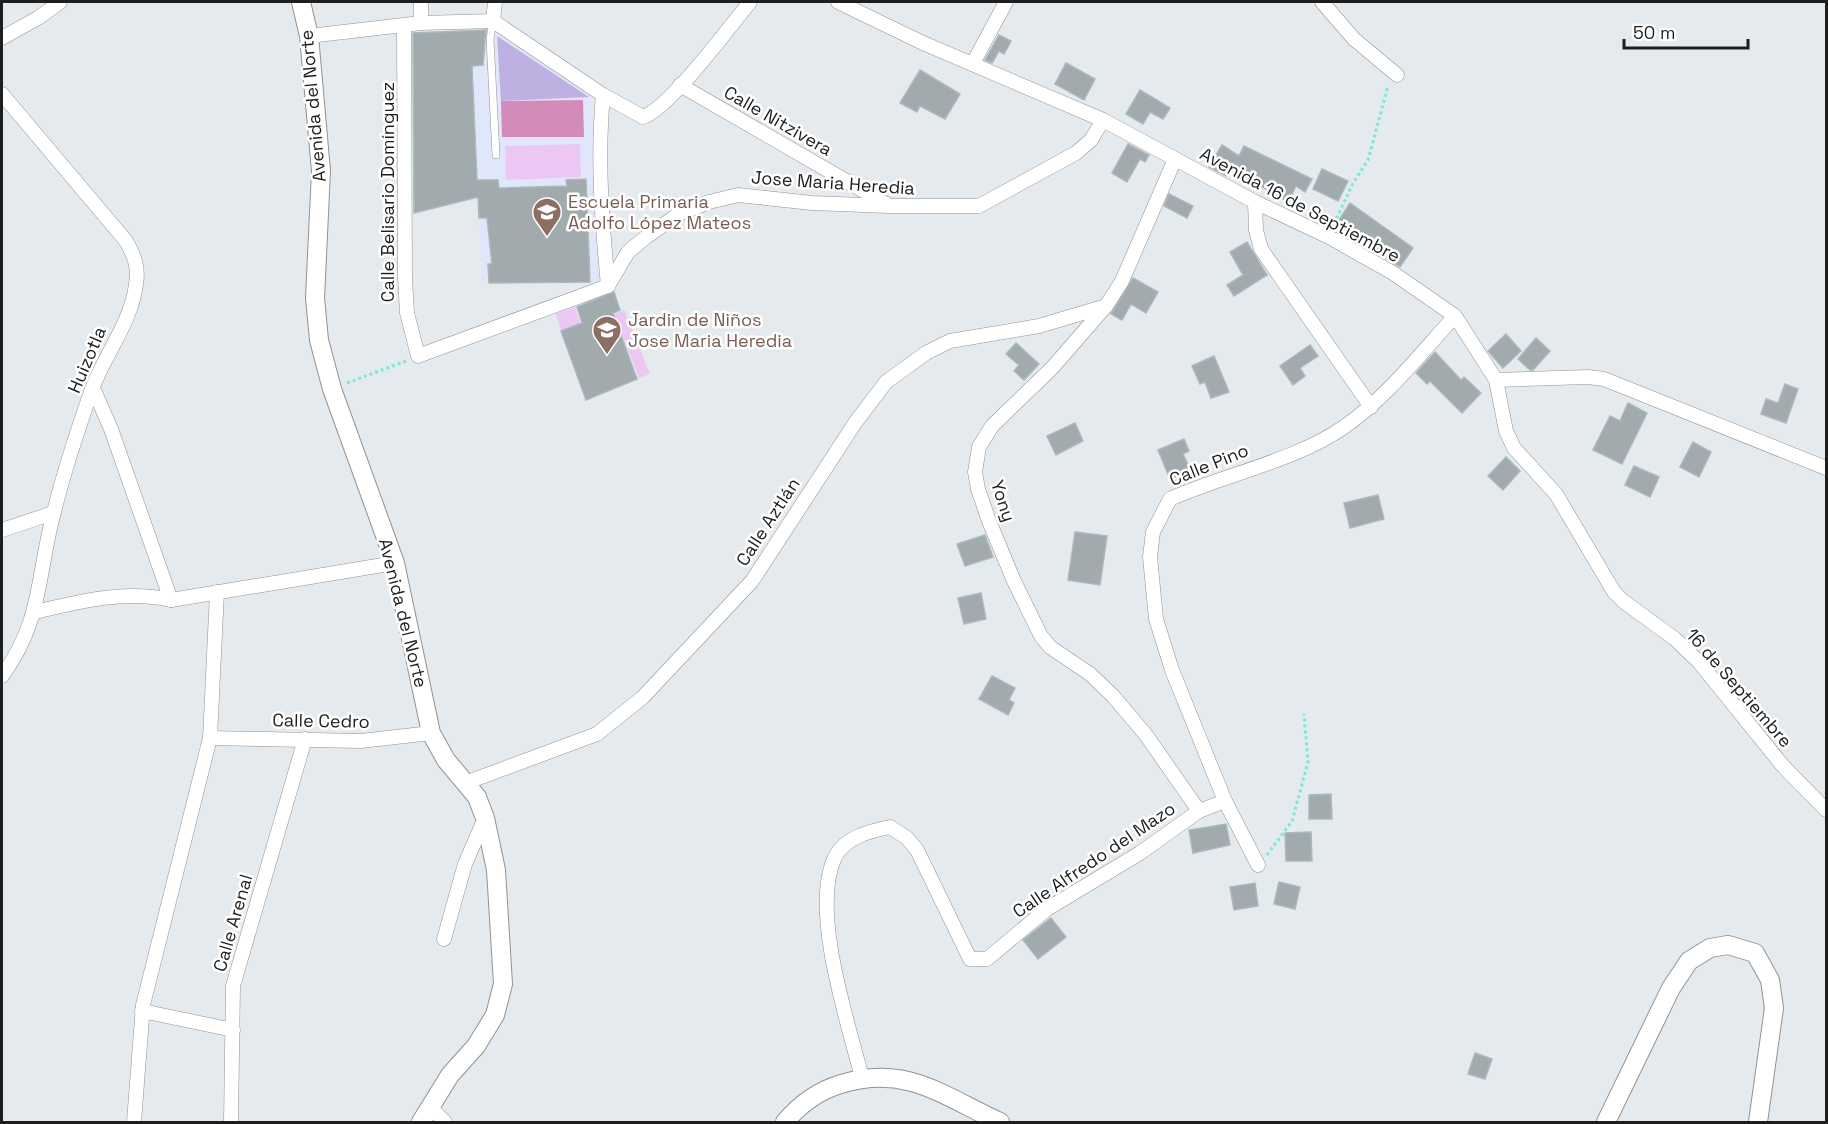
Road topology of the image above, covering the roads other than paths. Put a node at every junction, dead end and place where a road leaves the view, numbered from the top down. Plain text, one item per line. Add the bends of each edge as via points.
1 (60, 2) edge
2 (302, 2) edge
3 (421, 2) edge
4 (495, 2) edge
5 (750, 2) edge
6 (838, 2) edge
7 (1006, 2) edge
8 (1322, 2) edge
9 (493, 21) junction
10 (421, 23) junction
11 (404, 27) junction
12 (309, 36) junction
13 (2, 38) edge
14 (974, 63) junction
15 (1398, 75) road end
16 (680, 85) junction
17 (2, 94) edge
18 (603, 95) junction
19 (1103, 120) junction
20 (496, 155) dead end
21 (1175, 159) junction
22 (1255, 202) junction
23 (889, 207) junction
24 (608, 286) junction
25 (1106, 306) junction
26 (1455, 316) junction
27 (1496, 380) junction
28 (93, 388) junction
29 (1371, 407) junction
30 (1827, 468) edge
31 (53, 513) junction
32 (2, 530) edge
33 (394, 563) junction
34 (217, 592) junction
35 (171, 600) junction
36 (35, 612) junction
37 (2, 676) edge
38 (431, 733) junction
39 (210, 738) junction
40 (304, 739) junction
41 (465, 783) junction
42 (1225, 801) junction
43 (1827, 810) edge
44 (1198, 811) junction
45 (485, 818) junction
46 (1258, 865) road end
47 (444, 939) dead end
48 (142, 1011) junction
49 (233, 1030) junction
50 (861, 1078) junction
51 (425, 1115) edge
52 (134, 1122) edge
53 (231, 1122) edge
54 (445, 1122) edge
55 (784, 1122) edge
56 (1000, 1122) edge
57 (1606, 1122) edge
58 (1758, 1122) edge

1 - 13 street
2 - 12 street, Avenida del Norte
3 - 10 street
4 - 9 street
5 - 16 street
6 - 14 street, Avenida 16 de Septiembre
7 - 14 street
8 - 15 street via 1354,39
9 - 10 street
9 - 18 street
9 - 20 lane via 490,29
10 - 11 street
11 - 12 street
11 - 24 street, Calle Belisario Domínguez via 405,277 407,313 418,356
12 - 33 street, Avenida del Norte via 321,171 315,298 319,340 332,389
14 - 19 street, Avenida 16 de Septiembre
16 - 18 street via 644,117
16 - 23 street, Calle Nitzivera
17 - 28 street, Huizotla via 97,204 135,256 132,304
18 - 24 street via 600,129
19 - 21 street, Avenida 16 de Septiembre
19 - 23 street, Jose Maria Heredia via 1091,140 1076,153 979,206
21 - 22 street, Avenida 16 de Septiembre
21 - 25 street, Yony via 1134,257
22 - 26 street, Avenida 16 de Septiembre via 1393,273
22 - 29 street via 1261,249
23 - 24 street, Jose Maria Heredia via 746,195 709,202 679,214 646,237 628,252
25 - 41 street, Calle Aztlán via 1039,326 950,341 918,358 886,382 855,423 752,581 643,697 597,734
25 - 44 street, Yony via 1052,368 992,426 976,459 978,489 1014,581 1041,636 1113,696 1146,735
26 - 27 street, Avenida 16 de Septiembre
26 - 29 street, Calle Pino
27 - 30 street via 1604,379
27 - 43 street, 16 de Septiembre via 1506,431 1514,448 1556,494 1614,592 1699,662 1776,757
28 - 31 street, Huizotla
28 - 35 street
29 - 42 street, Calle Pino via 1310,446 1170,499 1153,532 1156,619 1172,670
31 - 32 street
31 - 36 street, Huizotla
33 - 34 street
33 - 38 street, Avenida del Norte
34 - 35 street
34 - 39 street
35 - 36 street via 117,595
36 - 37 street, Huizotla via 18,652
38 - 40 street, Calle Cedro via 361,741
38 - 41 street, Avenida del Norte
39 - 40 street, Calle Cedro
39 - 48 street
40 - 49 street, Calle Arenal via 233,986
41 - 45 street, Avenida del Norte via 477,797
42 - 44 street, Calle Alfredo del Mazo
42 - 46 street, Calle Pino
44 - 50 street, Calle Alfredo del Mazo via 1140,853 1047,909 987,959 970,959 907,838 890,827 868,831 851,841 836,855 828,882 826,916
45 - 47 street via 465,864
45 - 51 street, Avenida del Norte via 496,870 503,984 495,1015
48 - 49 street
48 - 52 street
49 - 53 street, Calle Arenal
50 - 55 street via 811,1097
50 - 56 street via 898,1078
51 - 54 street
57 - 58 street via 1671,988 1689,961 1710,948 1728,945 1755,953 1770,980 1773,1017

